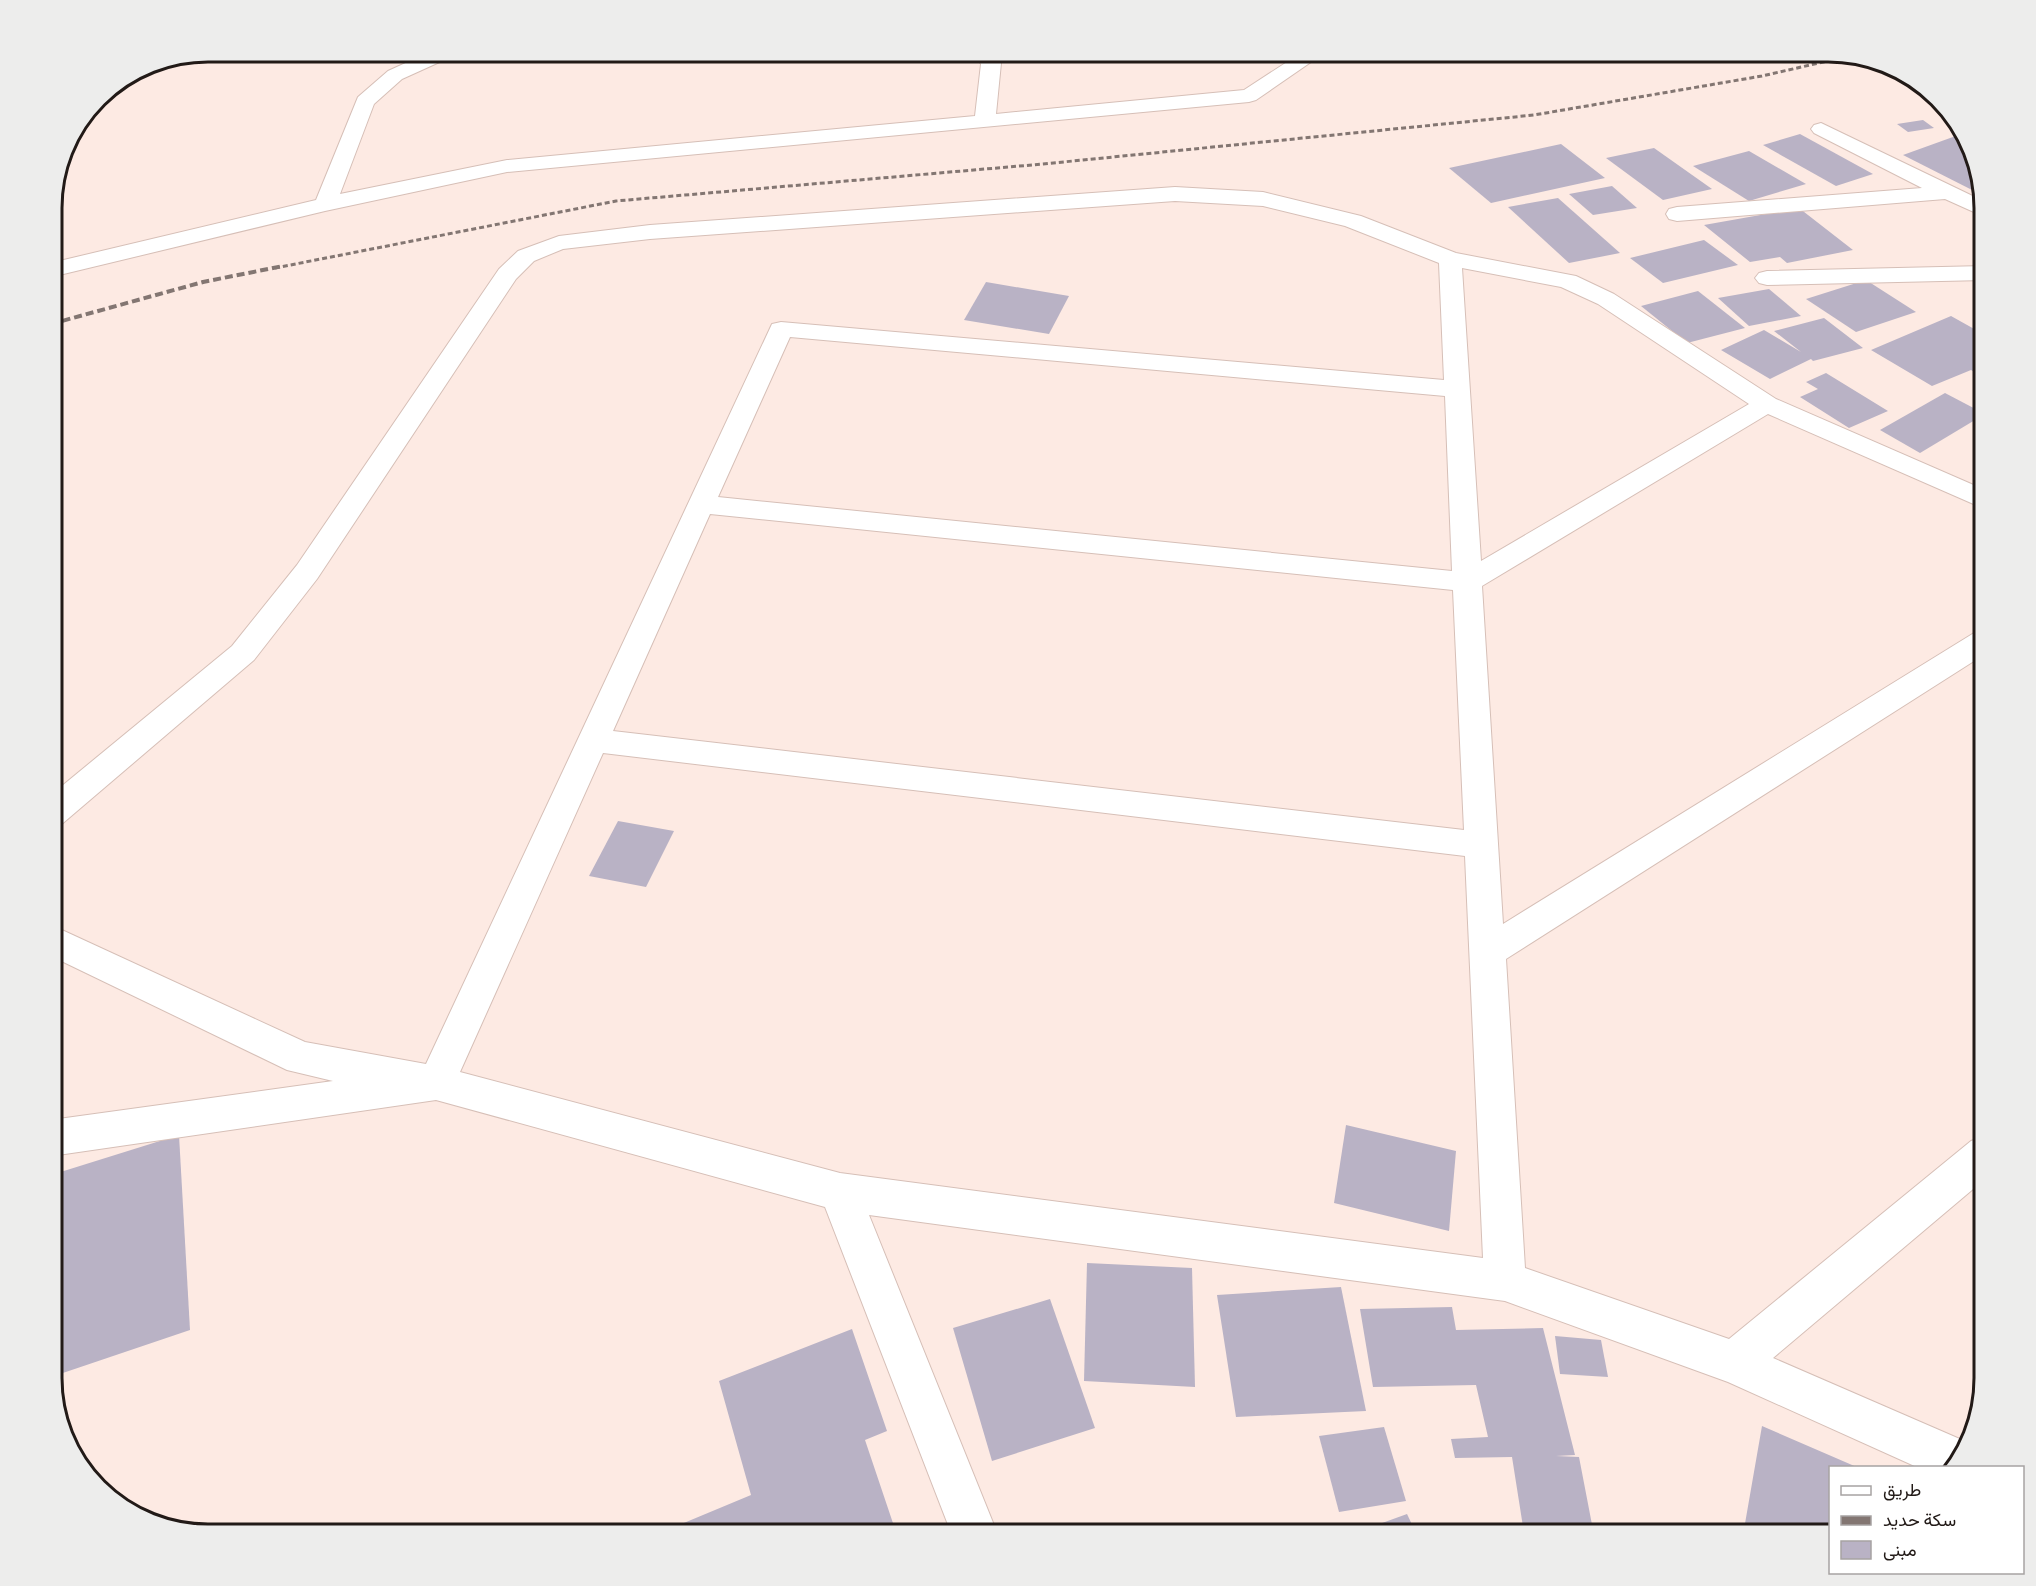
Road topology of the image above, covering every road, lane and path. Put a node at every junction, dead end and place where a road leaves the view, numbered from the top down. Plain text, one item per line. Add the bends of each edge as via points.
1 (424, 62) edge
2 (990, 62) edge
3 (1300, 62) edge
4 (985, 121) junction
5 (1821, 129) dead end
6 (1948, 192) junction
7 (325, 204) junction
8 (1974, 205) edge
9 (1677, 214) dead end
10 (1450, 258) junction
11 (62, 267) edge
12 (1974, 273) edge
13 (1767, 278) dead end
14 (1457, 389) junction
15 (1767, 404) junction
16 (1974, 495) edge
17 (700, 504) junction
18 (1467, 582) junction
19 (1974, 647) edge
20 (593, 740) junction
21 (62, 805) edge
22 (1481, 845) junction
23 (62, 944) edge
24 (1487, 952) junction
25 (436, 1083) junction
26 (62, 1136) edge
27 (1974, 1163) edge
28 (840, 1192) junction
29 (1505, 1281) junction
30 (1734, 1363) junction
31 (1950, 1458) edge
32 (971, 1524) edge

1 - 7 street via 395,75 365,101
2 - 4 street
3 - 4 street via 1249,96
4 - 7 street via 507,166
5 - 6 street
6 - 8 street
6 - 9 street
7 - 11 street
10 - 14 street
10 - 15 street via 1568,281 1606,299
10 - 21 street via 1353,221 1263,199 1175,194 650,232 559,243 526,256 507,274 308,572 243,653
12 - 13 street
14 - 17 street via 781,329
14 - 18 street
15 - 16 street
15 - 18 street
17 - 18 street
17 - 20 street
18 - 22 street
19 - 24 street
20 - 22 street
20 - 25 street
22 - 24 street
23 - 25 street via 300,1058
24 - 29 street
25 - 26 street
25 - 28 street
27 - 30 street
28 - 29 street
28 - 32 street
29 - 30 street
30 - 31 street

